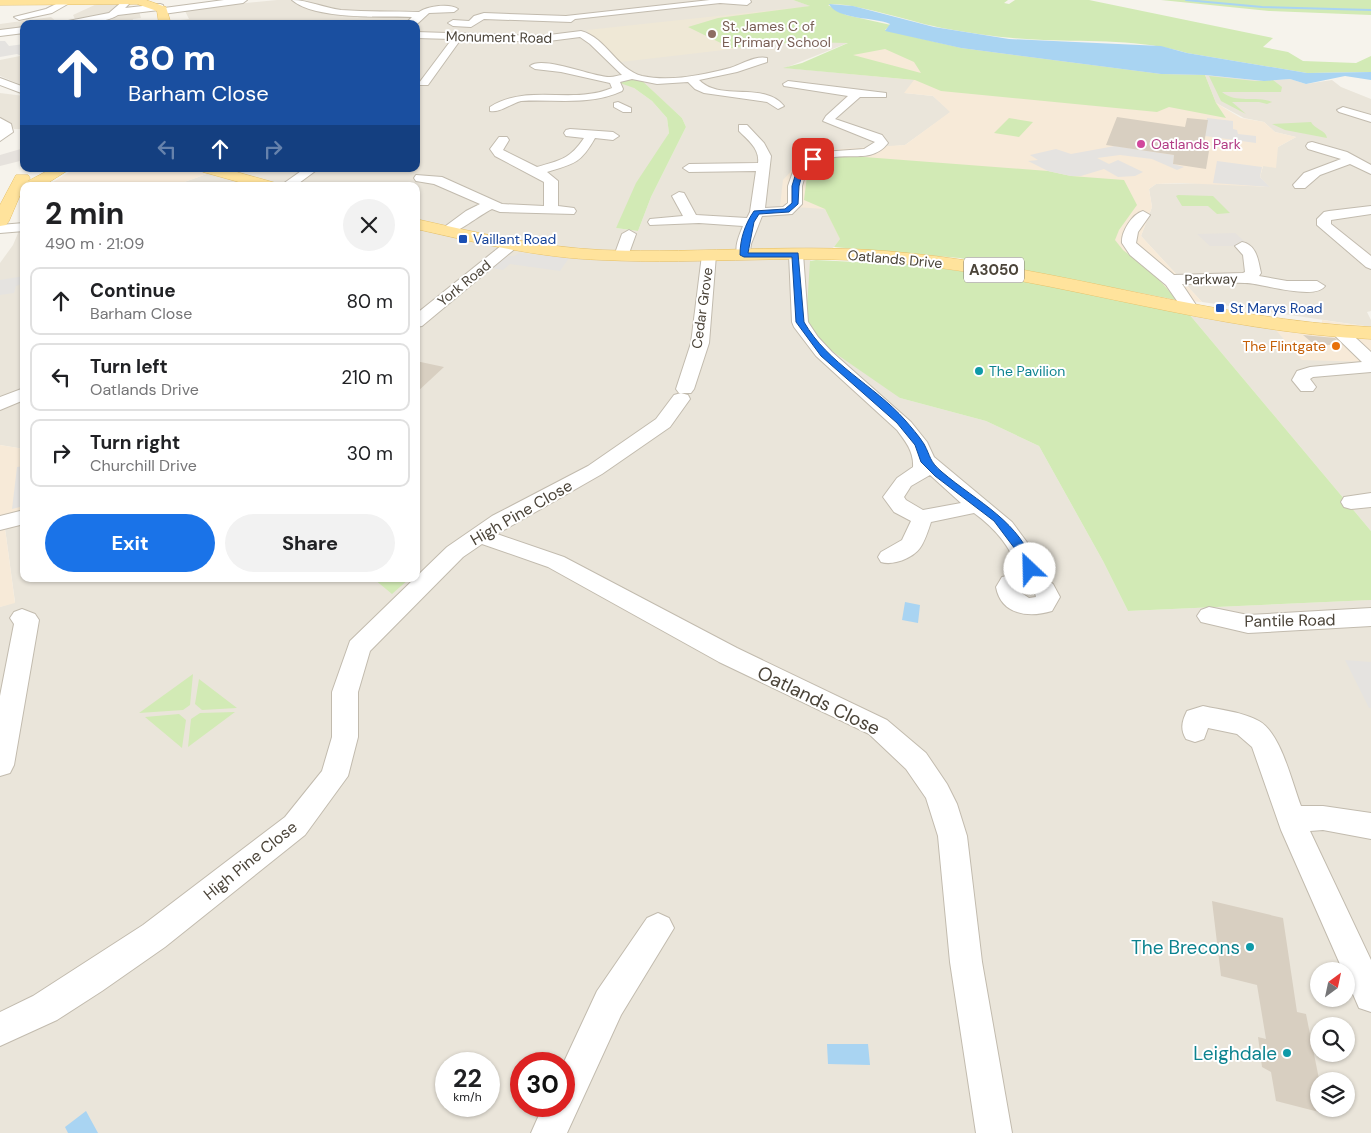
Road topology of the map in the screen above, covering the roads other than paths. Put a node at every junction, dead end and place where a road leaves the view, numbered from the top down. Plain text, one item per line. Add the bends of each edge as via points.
1 (243, 0) edge
2 (720, 0) edge
3 (25, 1) edge
4 (69, 1) edge
5 (136, 1) edge
6 (0, 2) edge
7 (747, 2) dead end
8 (190, 3) edge
9 (380, 6) dead end
10 (563, 6) dead end
11 (303, 7) edge
12 (162, 9) junction
13 (454, 9) dead end
14 (117, 12) junction
15 (369, 13) junction
16 (420, 15) junction
17 (19, 17) dead end
18 (571, 18) junction
19 (82, 20) edge
20 (163, 20) edge
21 (414, 20) edge
22 (420, 23) edge
23 (427, 24) dead end
24 (453, 24) dead end
25 (20, 30) edge
26 (0, 33) edge
27 (581, 34) junction
28 (420, 35) edge
29 (459, 36) junction
30 (763, 60) dead end
31 (535, 66) dead end
32 (632, 76) junction
33 (692, 79) junction
34 (614, 80) junction
35 (0, 81) edge
36 (424, 83) dead end
37 (788, 84) dead end
38 (19, 89) edge
39 (0, 90) edge
40 (606, 94) junction
41 (857, 94) junction
42 (882, 94) dead end
43 (722, 95) junction
44 (708, 103) dead end
45 (778, 106) dead end
46 (606, 107) dead end
47 (494, 109) dead end
48 (1343, 110) dead end
49 (1371, 119) edge
50 (743, 128) dead end
51 (2, 131) edge
52 (20, 131) edge
53 (570, 133) dead end
54 (592, 134) junction
55 (612, 136) dead end
56 (486, 143) dead end
57 (1312, 146) dead end
58 (1353, 159) junction
59 (764, 167) junction
60 (689, 168) dead end
61 (1371, 170) edge
62 (536, 171) junction
63 (53, 172) edge
64 (219, 172) edge
65 (307, 172) edge
66 (421, 178) dead end
67 (19, 180) edge
68 (255, 182) edge
69 (292, 182) edge
70 (1300, 185) dead end
71 (679, 196) dead end
72 (490, 205) junction
73 (550, 210) junction
74 (1371, 210) edge
75 (569, 211) dead end
76 (1143, 216) dead end
77 (754, 217) junction
78 (692, 220) junction
79 (0, 221) edge
80 (655, 222) dead end
81 (420, 225) edge
82 (20, 228) edge
83 (0, 230) edge
84 (448, 231) junction
85 (629, 234) dead end
86 (512, 244) junction
87 (1242, 246) dead end
88 (796, 254) junction
89 (709, 255) junction
90 (744, 255) junction
91 (621, 256) junction
92 (1371, 264) edge
93 (1247, 278) junction
94 (1170, 280) junction
95 (1317, 286) dead end
96 (1190, 308) junction
97 (420, 319) edge
98 (1338, 331) junction
99 (1371, 333) edge
100 (1371, 361) edge
101 (1371, 367) edge
102 (1307, 387) dead end
103 (683, 394) joint
104 (20, 395) edge
105 (0, 404) edge
106 (924, 460) junction
107 (974, 503) junction
108 (923, 517) junction
109 (20, 518) edge
110 (0, 523) edge
111 (478, 535) junction
112 (888, 557) dead end
113 (1033, 581) dead end
114 (1208, 616) dead end
115 (1371, 617) edge
116 (22, 618) dead end
117 (1196, 732) dead end
118 (0, 765) edge
119 (1371, 826) edge
120 (1295, 830) junction
121 (658, 928) dead end
122 (1371, 996) edge
123 (0, 1029) edge
124 (575, 1077) edge
125 (556, 1117) edge
126 (549, 1133) edge
127 (994, 1133) edge

1 - 8 street
2 - 7 street
2 - 18 street
3 - 4 main road
3 - 6 main road
4 - 5 main road
4 - 17 street via 49,11
5 - 12 main road
5 - 14 street
8 - 12 street
9 - 15 street
10 - 18 street
11 - 15 street
12 - 14 street
12 - 20 main road
13 - 16 street via 433,9
14 - 19 street
15 - 16 street
16 - 21 street
18 - 24 street via 484,16 471,24
18 - 27 street
22 - 23 street
25 - 26 street
27 - 29 street, Monument Road via 548,39
27 - 32 street
28 - 29 street, Monument Road
29 - 36 street
30 - 33 street
31 - 34 street
32 - 33 street
32 - 34 street
33 - 43 street via 699,87
34 - 40 street via 618,88
35 - 38 street
37 - 41 street
38 - 39 street
40 - 46 street via 622,108
40 - 47 street via 571,99 514,99 502,102
41 - 42 street
41 - 77 street via 829,121 878,138 882,143 876,150 865,154 830,154 813,159 801,166 795,186 795,204 787,211
43 - 44 street
43 - 45 street via 770,100
48 - 49 street
50 - 59 street via 765,156
51 - 52 street
53 - 54 street
54 - 55 street
54 - 62 street via 579,155 570,161
56 - 62 street via 502,142 496,149 499,153
57 - 58 street via 1332,148
58 - 61 street
58 - 70 street via 1324,168 1302,180
59 - 60 street
59 - 77 street
62 - 73 street via 551,181
63 - 67 main road
64 - 68 main road
65 - 69 street
66 - 72 street via 437,180
67 - 79 main road
71 - 78 street
72 - 73 street via 521,211
72 - 84 street
73 - 75 street
74 - 92 street via 1329,215 1324,219 1324,225
76 - 94 street via 1130,233 1129,242
77 - 78 street
77 - 90 street via 744,244
78 - 80 street
81 - 84 main road, Oatlands Drive / A3050
82 - 83 street
84 - 86 main road, Oatlands Drive / A3050
85 - 91 street
86 - 91 main road, Oatlands Drive / A3050 via 560,252
86 - 97 street, York Road
87 - 93 street, Parkway via 1250,254 1253,273
88 - 90 main road, Oatlands Drive / A3050
88 - 96 main road, Oatlands Drive / A3050 via 862,255 955,264
88 - 106 street via 800,322 804,330 824,354 901,421 919,445
89 - 90 main road, Oatlands Drive / A3050
89 - 91 main road, Oatlands Drive / A3050
89 - 103 street, Cedar Grove via 700,343
93 - 94 street, Parkway
93 - 95 street via 1287,286
94 - 96 street, Parkway
96 - 98 main road, Oatlands Drive / A3050
98 - 99 main road, Oatlands Drive / A3050
98 - 100 street
101 - 102 street via 1310,372 1301,380
103 - 111 street, High Pine Close via 663,423 595,470
104 - 105 street
106 - 107 street
106 - 108 street via 923,470 904,482 893,496 898,505
107 - 108 street via 965,510
107 - 113 street via 998,519 1012,535 1026,557
108 - 112 street via 912,545
109 - 110 street
111 - 123 street, High Pine Close via 455,552 360,647 345,692 345,737 334,776 295,826 154,936 45,1008
111 - 127 street, Oatlands Close via 570,568 728,655 878,727 915,758 944,805 950,826 958,866 958,903 965,954
114 - 115 street, Pantile Road via 1248,624
116 - 118 street via 27,620
117 - 120 street via 1196,718 1203,716 1251,729 1263,741
119 - 120 street via 1303,818
120 - 122 street
121 - 124 street via 609,1003
125 - 126 street

